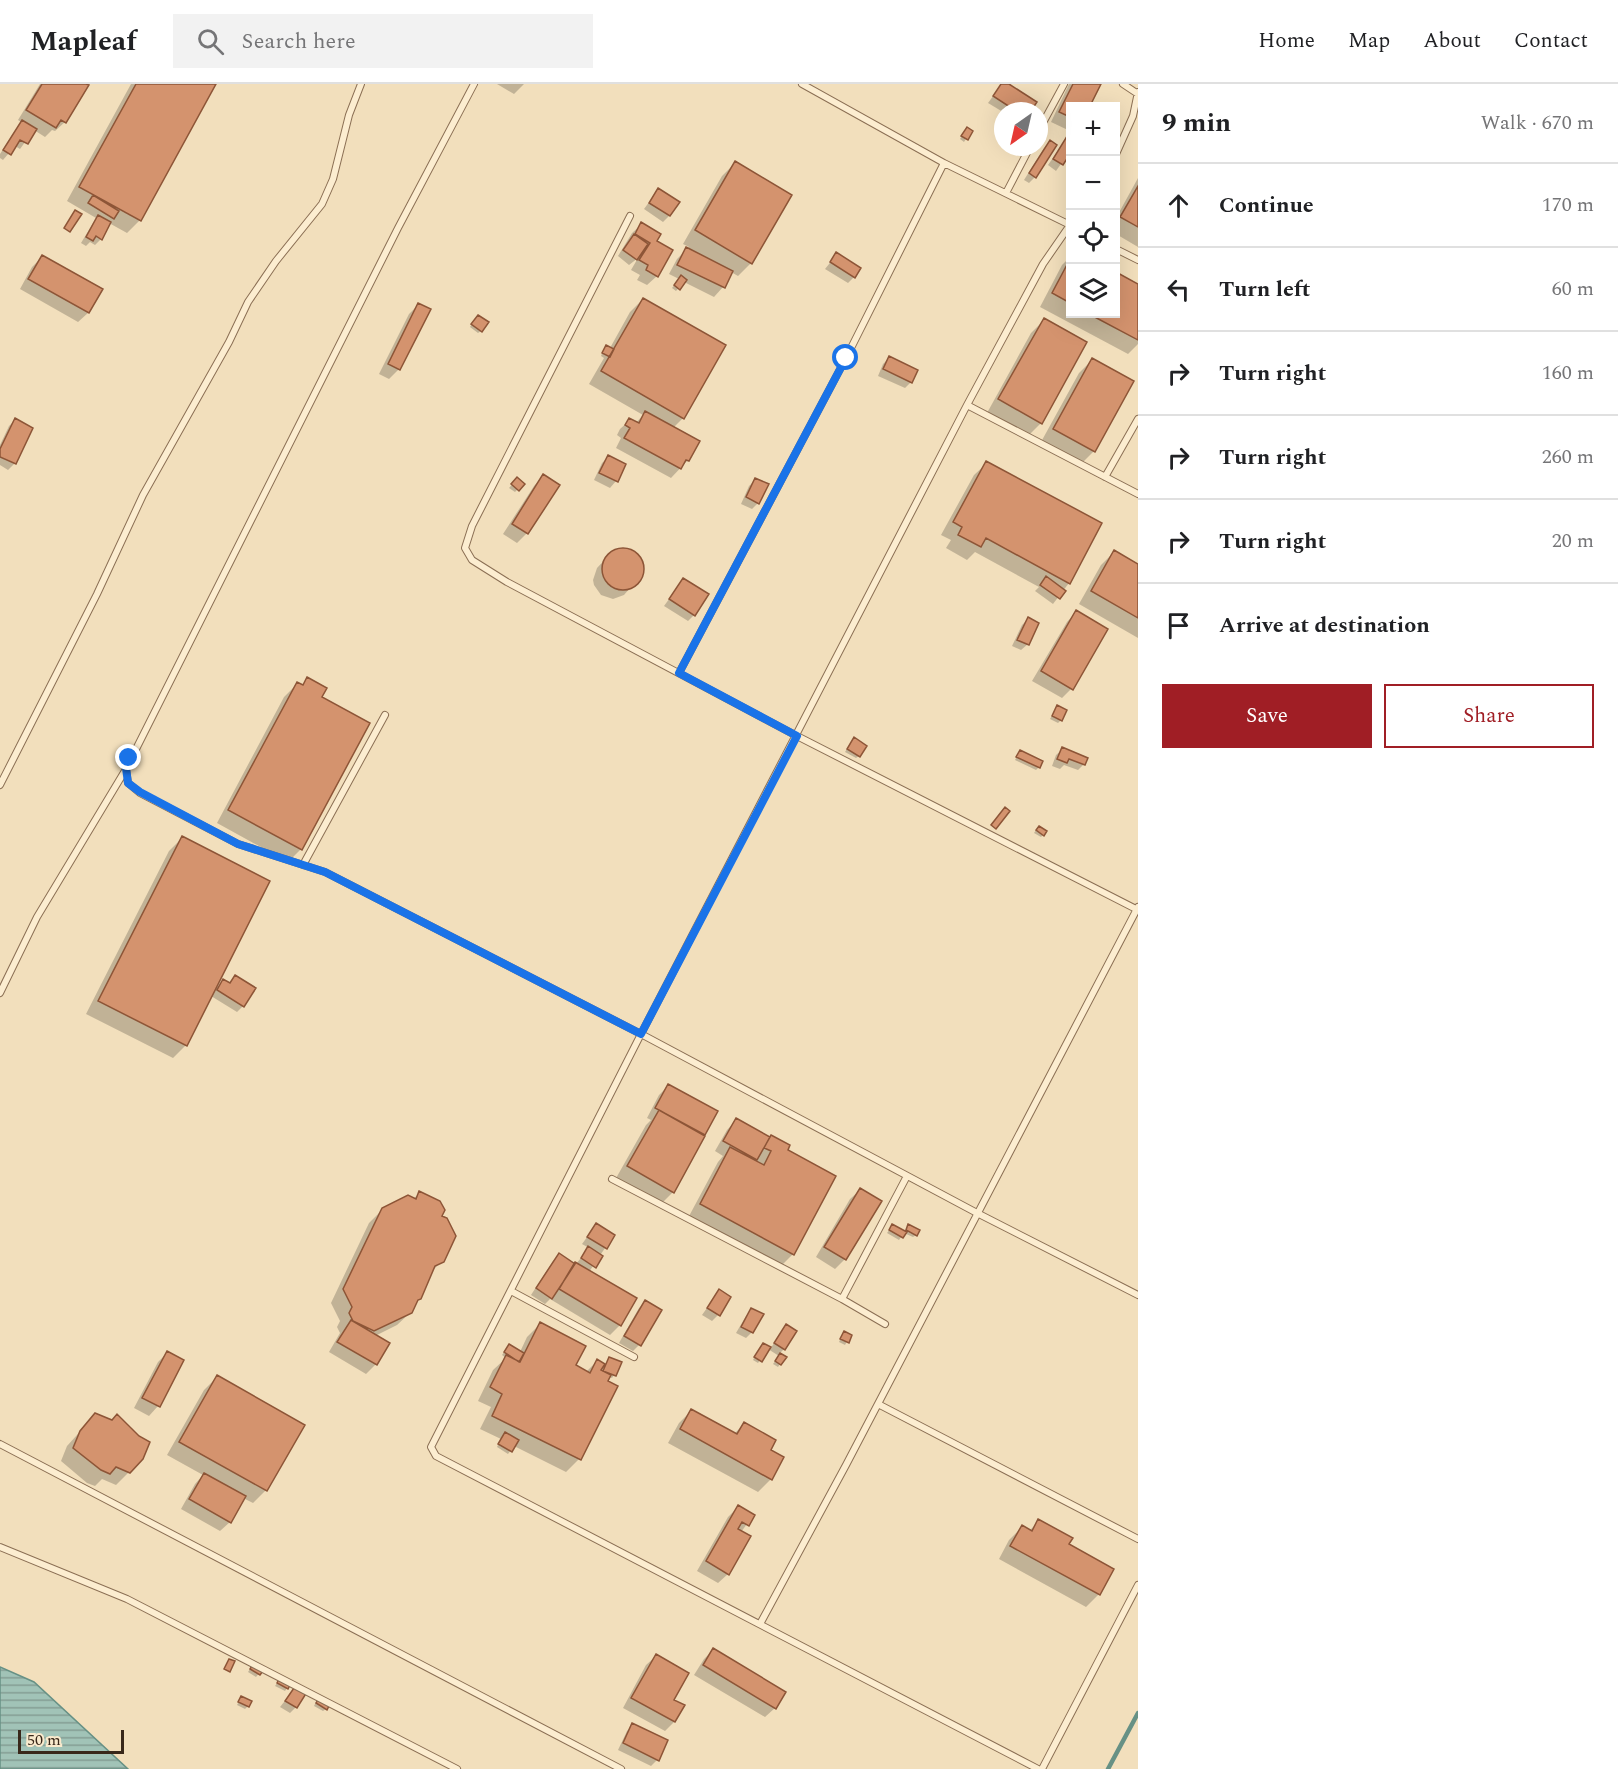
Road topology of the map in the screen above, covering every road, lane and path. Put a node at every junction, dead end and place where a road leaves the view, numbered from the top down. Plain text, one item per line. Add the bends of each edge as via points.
1 (361, 84) edge
2 (474, 84) edge
3 (802, 84) edge
4 (1064, 84) edge
5 (1123, 84) edge
6 (1138, 93) edge
7 (1048, 113) edge
8 (1120, 145) edge
9 (1025, 156) edge
10 (944, 163) junction
11 (1006, 193) junction
12 (630, 216) dead end
13 (1066, 223) edge
14 (1066, 231) edge
15 (1120, 251) edge
16 (1138, 260) edge
17 (967, 405) junction
18 (1138, 419) edge
19 (1105, 477) junction
20 (1138, 495) edge
21 (679, 673) junction
22 (385, 715) dead end
23 (797, 736) junction
24 (126, 768) junction
25 (0, 785) edge
26 (303, 865) junction
27 (1138, 908) edge
28 (0, 993) edge
29 (641, 1034) junction
30 (907, 1176) junction
31 (612, 1179) dead end
32 (977, 1213) junction
33 (511, 1291) junction
34 (1138, 1295) edge
35 (842, 1299) junction
36 (885, 1324) dead end
37 (634, 1357) dead end
38 (878, 1404) junction
39 (0, 1444) edge
40 (1138, 1539) edge
41 (0, 1547) edge
42 (1138, 1585) edge
43 (760, 1624) junction
44 (458, 1769) edge
45 (621, 1769) edge
46 (1040, 1769) edge

1 - 25 lane via 322,204 248,302 143,495
2 - 24 lane
3 - 10 lane
4 - 7 lane
5 - 6 lane
6 - 8 lane
9 - 11 lane
10 - 11 lane
10 - 21 lane
11 - 13 lane
12 - 21 lane via 472,526 465,548 472,560 507,582
14 - 17 lane via 1043,264
15 - 16 lane
17 - 19 lane
17 - 23 lane
18 - 19 lane
19 - 20 lane
21 - 23 lane
22 - 26 lane
23 - 27 lane
23 - 29 lane
24 - 26 lane via 128,783 140,792 238,844
24 - 28 lane via 37,917
26 - 29 lane via 325,872
27 - 32 lane
29 - 30 lane
29 - 33 lane
30 - 32 lane
30 - 35 lane
31 - 35 lane
32 - 34 lane
32 - 38 lane
33 - 37 lane
33 - 43 lane via 435,1437 431,1447 436,1456
35 - 36 lane
38 - 40 lane
38 - 43 lane
39 - 45 lane
41 - 44 lane via 127,1599
42 - 46 lane
43 - 46 lane

